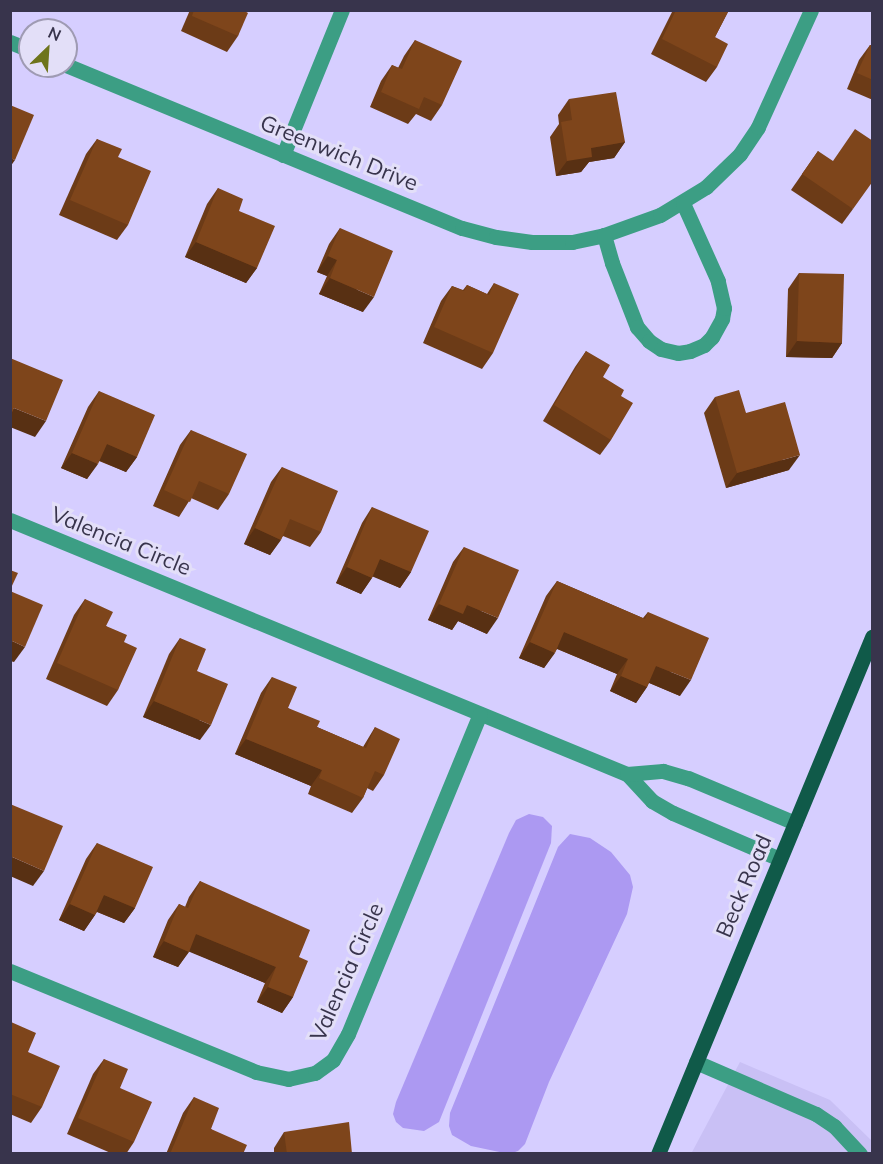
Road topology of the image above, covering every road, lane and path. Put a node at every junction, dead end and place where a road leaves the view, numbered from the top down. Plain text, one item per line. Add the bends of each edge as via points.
1 (342, 10) edge
2 (811, 10) edge
3 (78, 70) edge
4 (283, 155) junction
5 (683, 203) junction
6 (604, 235) junction
7 (10, 520) edge
8 (873, 637) edge
9 (480, 714) junction
10 (627, 774) junction
11 (795, 823) junction
12 (780, 859) junction
13 (10, 971) edge
14 (696, 1062) junction
15 (658, 1154) edge
16 (860, 1154) edge

1 - 4 street
2 - 5 street, Greenwich Drive via 758,127 740,154
3 - 4 street, Greenwich Drive
4 - 6 street, Greenwich Drive via 462,228 496,237 572,242
5 - 6 street, Greenwich Drive
5 - 6 street via 718,281 724,308 712,337 690,351 661,349 637,327
7 - 9 street, Valencia Circle
8 - 11 main road, Beck Road
9 - 10 street, Valencia Circle
9 - 13 street, Valencia Circle via 348,1034 333,1060 315,1074 288,1079 256,1072
10 - 11 street, Valencia Circle via 663,771 688,778
10 - 12 street, Valencia Circle via 652,801 673,813
11 - 12 main road, Beck Road
12 - 14 main road, Beck Road
14 - 15 main road, Beck Road
14 - 16 street via 816,1114 834,1126

